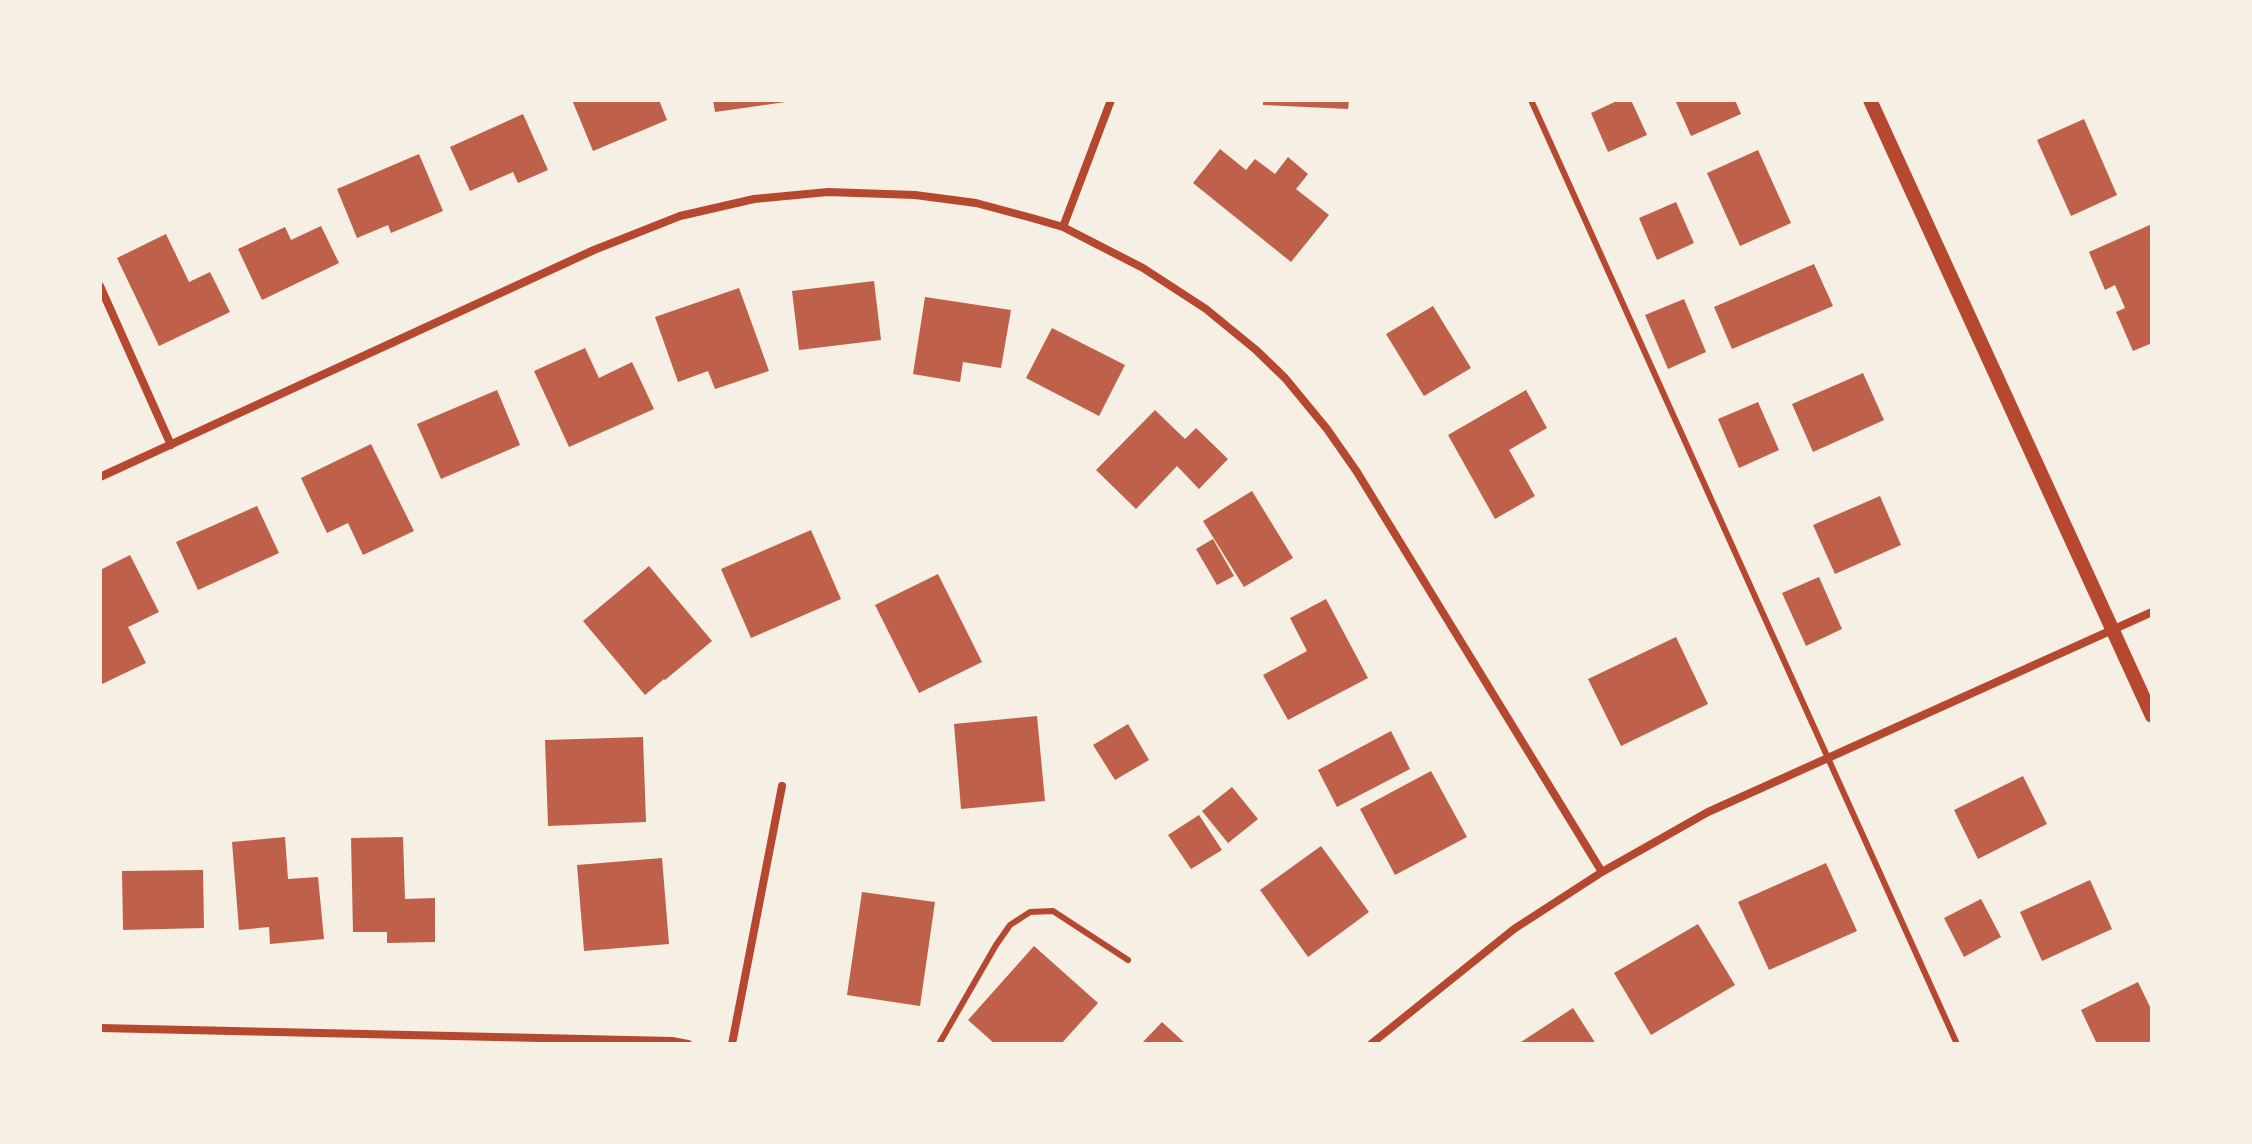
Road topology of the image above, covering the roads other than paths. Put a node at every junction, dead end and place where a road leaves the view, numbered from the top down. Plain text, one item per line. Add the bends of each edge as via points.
1 (1111, 100) edge
2 (1531, 100) edge
3 (1870, 100) edge
4 (1063, 227) junction
5 (100, 286) edge
6 (171, 445) junction
7 (100, 477) edge
8 (2152, 612) edge
9 (2113, 630) junction
10 (2152, 716) edge
11 (1827, 758) junction
12 (782, 786) dead end
13 (1602, 872) junction
14 (1128, 960) dead end
15 (100, 1028) edge
16 (688, 1044) edge
17 (732, 1044) edge
18 (939, 1044) edge
19 (1371, 1044) edge
20 (1957, 1044) edge

1 - 4 street
2 - 11 lane
3 - 9 street
4 - 6 street via 976,203 843,192 754,199 680,216 594,250
4 - 13 street via 1143,268 1206,309 1294,388 1357,472
5 - 6 street
6 - 7 street
8 - 9 street
9 - 10 street
9 - 11 street
11 - 13 street via 1708,812
11 - 20 lane
12 - 17 street
13 - 19 street via 1514,929
14 - 18 lane via 1053,911 1030,912 1010,925 996,945
15 - 16 street

